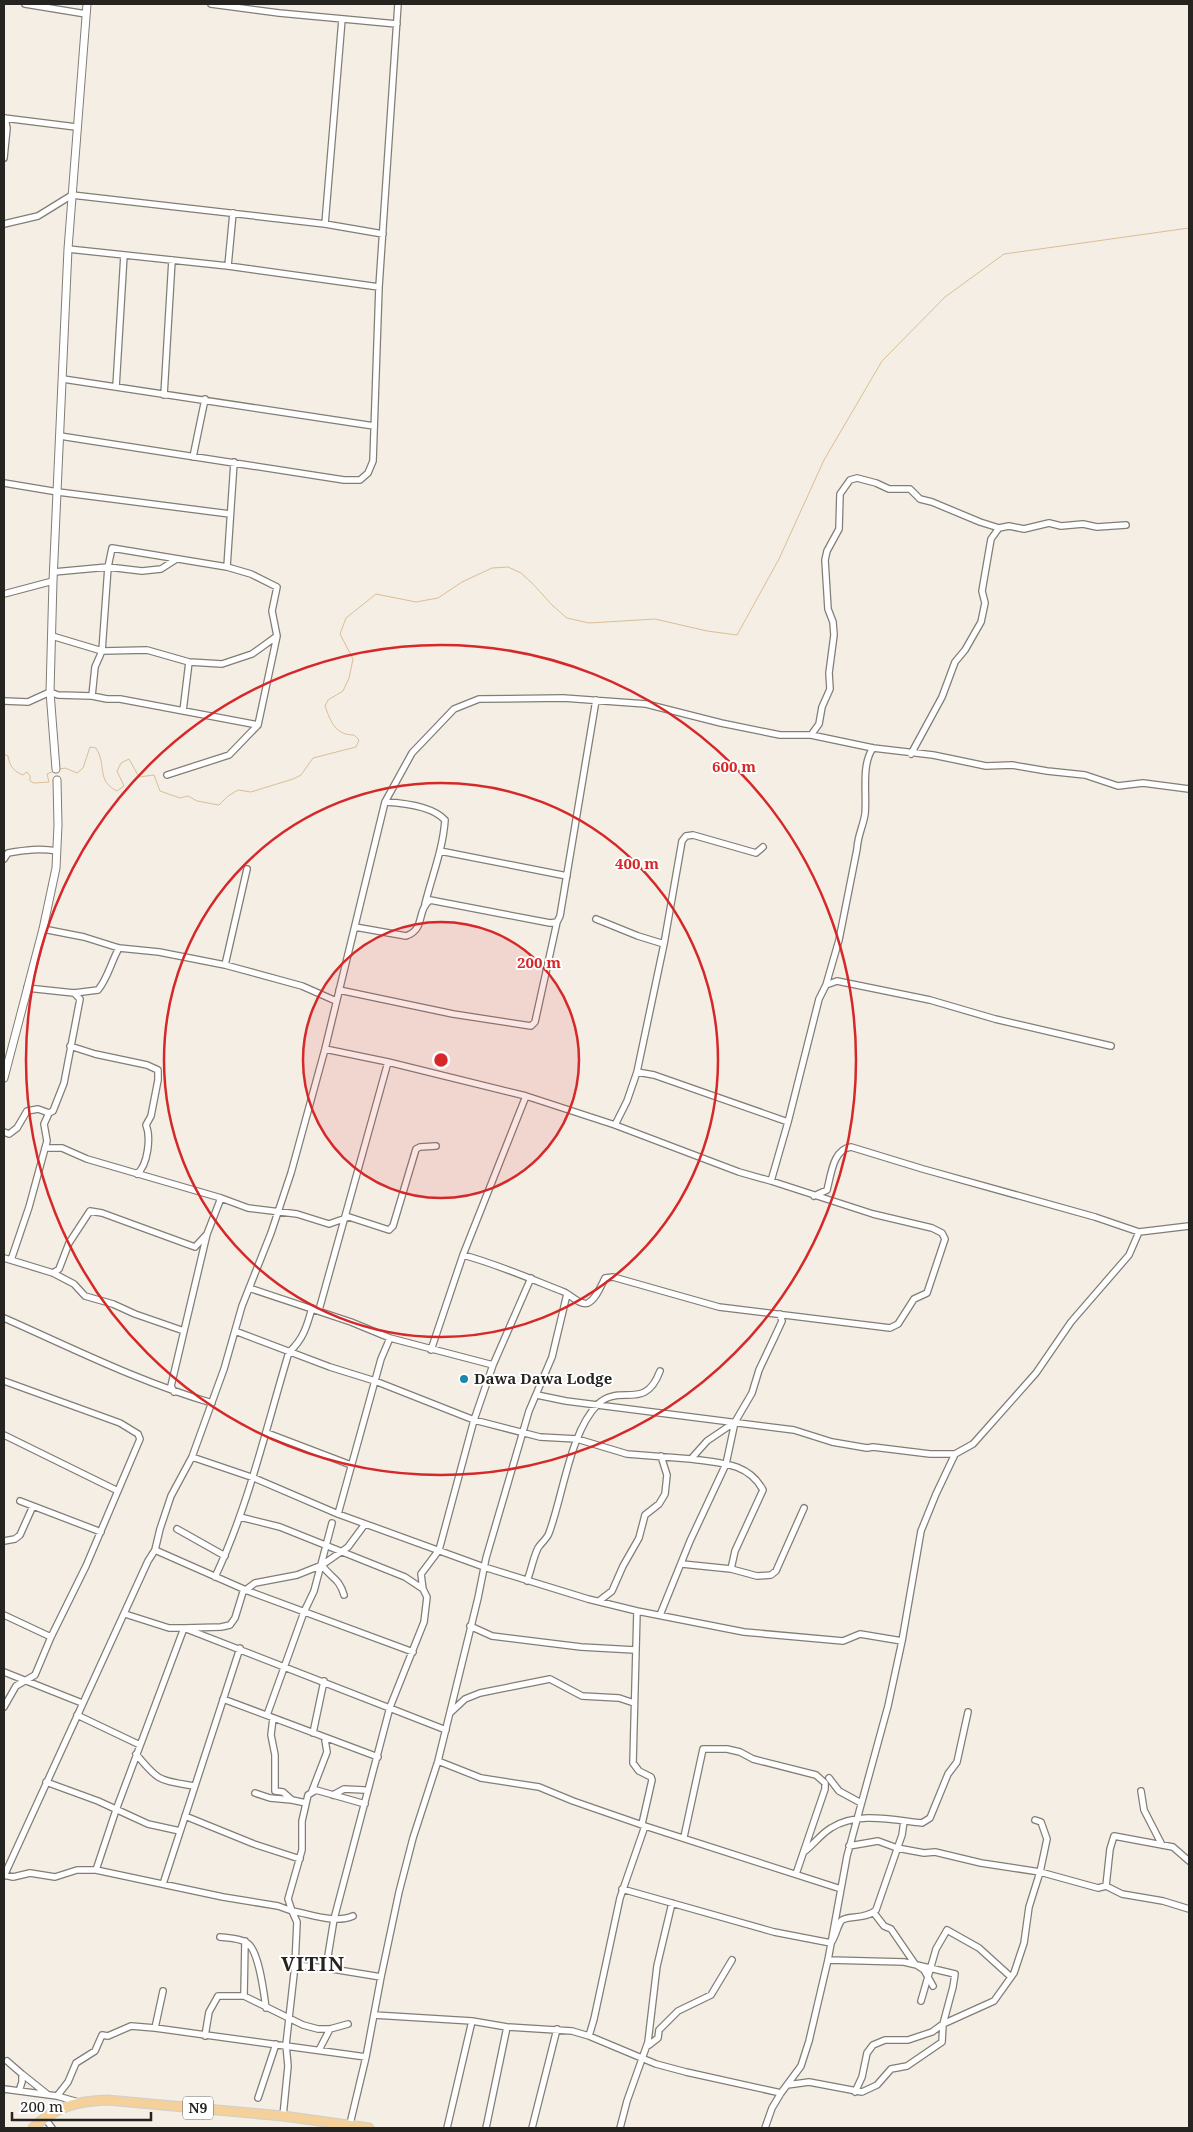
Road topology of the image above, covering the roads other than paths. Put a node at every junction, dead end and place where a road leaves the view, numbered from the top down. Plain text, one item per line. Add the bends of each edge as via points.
1 (25, 4) edge
2 (87, 4) edge
3 (211, 4) edge
4 (398, 4) edge
5 (86, 14) junction
6 (342, 19) junction
7 (397, 24) junction
8 (4, 118) edge
9 (76, 127) junction
10 (4, 158) edge
11 (72, 195) junction
12 (233, 214) junction
13 (4, 224) edge
14 (325, 224) junction
15 (383, 234) junction
16 (68, 249) junction
17 (124, 254) junction
18 (172, 260) junction
19 (228, 266) junction
20 (379, 287) junction
21 (63, 379) junction
22 (116, 387) junction
23 (164, 395) junction
24 (205, 399) junction
25 (374, 426) junction
26 (60, 436) junction
27 (194, 457) junction
28 (234, 462) junction
29 (4, 483) edge
30 (58, 492) junction
31 (230, 514) junction
32 (1126, 525) dead end
33 (999, 528) junction
34 (175, 560) junction
35 (108, 566) junction
36 (228, 567) junction
37 (54, 572) junction
38 (53, 581) junction
39 (4, 594) edge
40 (52, 636) junction
41 (277, 636) junction
42 (102, 651) junction
43 (188, 662) junction
44 (50, 692) junction
45 (92, 696) junction
46 (596, 700) junction
47 (4, 701) edge
48 (182, 711) junction
49 (258, 725) junction
50 (811, 735) junction
51 (874, 748) junction
52 (911, 754) junction
53 (56, 769) joint
54 (167, 775) dead end
55 (57, 780) joint
56 (1189, 789) edge
57 (386, 802) junction
58 (763, 847) dead end
59 (57, 851) junction
60 (440, 852) junction
61 (4, 859) edge
62 (247, 869) dead end
63 (567, 876) junction
64 (425, 904) junction
65 (596, 919) dead end
66 (557, 922) junction
67 (355, 927) junction
68 (43, 929) junction
69 (664, 944) junction
70 (119, 948) junction
71 (225, 965) junction
72 (826, 986) junction
73 (26, 988) junction
74 (339, 990) junction
75 (74, 992) junction
76 (336, 1001) junction
77 (70, 1046) junction
78 (1111, 1046) dead end
79 (325, 1049) junction
80 (388, 1062) junction
81 (637, 1072) junction
82 (4, 1078) edge
83 (526, 1096) junction
84 (49, 1113) junction
85 (788, 1122) junction
86 (614, 1125) junction
87 (4, 1132) edge
88 (436, 1146) dead end
89 (45, 1148) junction
90 (137, 1174) junction
91 (771, 1181) junction
92 (814, 1196) junction
93 (220, 1198) junction
94 (278, 1212) junction
95 (344, 1219) junction
96 (1189, 1226) edge
97 (1138, 1232) junction
98 (207, 1234) junction
99 (463, 1255) junction
100 (4, 1258) edge
101 (10, 1260) junction
102 (53, 1273) junction
103 (530, 1278) junction
104 (249, 1288) junction
105 (567, 1294) junction
106 (315, 1309) junction
107 (780, 1314) junction
108 (4, 1318) edge
109 (184, 1331) junction
110 (235, 1331) junction
111 (390, 1338) junction
112 (431, 1350) junction
113 (289, 1352) junction
114 (493, 1365) junction
115 (660, 1371) dead end
116 (4, 1381) edge
117 (375, 1381) junction
118 (174, 1392) junction
119 (537, 1395) junction
120 (212, 1403) junction
121 (598, 1405) junction
122 (474, 1420) junction
123 (735, 1422) junction
124 (523, 1432) junction
125 (268, 1433) junction
126 (4, 1435) edge
127 (577, 1439) junction
128 (955, 1454) junction
129 (661, 1456) junction
130 (192, 1457) junction
131 (690, 1459) junction
132 (726, 1464) junction
133 (351, 1465) junction
134 (254, 1478) junction
135 (118, 1491) junction
136 (20, 1500) dead end
137 (33, 1506) junction
138 (804, 1508) dead end
139 (338, 1514) junction
140 (240, 1516) junction
141 (332, 1523) dead end
142 (365, 1524) junction
143 (177, 1529) dead end
144 (101, 1532) junction
145 (4, 1541) edge
146 (326, 1544) junction
147 (156, 1550) junction
148 (439, 1550) junction
149 (341, 1551) junction
150 (225, 1556) junction
151 (682, 1564) junction
152 (322, 1565) junction
153 (484, 1567) junction
154 (731, 1569) junction
155 (421, 1574) junction
156 (215, 1577) junction
157 (527, 1581) junction
158 (412, 1582) junction
159 (423, 1589) junction
160 (248, 1591) junction
161 (344, 1595) dead end
162 (599, 1601) junction
163 (638, 1611) junction
164 (304, 1612) junction
165 (125, 1614) junction
166 (4, 1615) edge
167 (660, 1615) junction
168 (470, 1626) junction
169 (184, 1628) junction
170 (51, 1637) junction
171 (902, 1641) junction
172 (240, 1648) junction
173 (635, 1650) junction
174 (413, 1652) junction
175 (284, 1665) junction
176 (4, 1672) edge
177 (35, 1675) junction
178 (26, 1681) junction
179 (324, 1681) junction
180 (40, 1686) junction
181 (223, 1699) junction
182 (82, 1703) junction
183 (634, 1703) junction
184 (4, 1707) edge
185 (390, 1707) junction
186 (968, 1712) dead end
187 (450, 1714) junction
188 (76, 1715) junction
189 (270, 1717) junction
190 (446, 1730) junction
191 (313, 1732) junction
192 (326, 1740) dead end
193 (140, 1745) junction
194 (136, 1754) junction
195 (378, 1757) junction
196 (438, 1761) junction
197 (829, 1778) dead end
198 (46, 1782) junction
199 (194, 1786) junction
200 (364, 1790) dead end
201 (312, 1791) junction
202 (1141, 1791) dead end
203 (255, 1793) dead end
204 (333, 1795) junction
205 (292, 1800) junction
206 (306, 1803) junction
207 (861, 1803) junction
208 (366, 1804) junction
209 (116, 1810) junction
210 (185, 1816) junction
211 (856, 1820) junction
212 (1035, 1820) dead end
213 (904, 1821) junction
214 (643, 1825) junction
215 (180, 1831) junction
216 (684, 1837) junction
217 (1162, 1845) junction
218 (849, 1846) junction
219 (897, 1848) junction
220 (805, 1851) junction
221 (300, 1859) junction
222 (1189, 1861) edge
223 (96, 1870) junction
224 (1040, 1872) junction
225 (796, 1874) junction
226 (4, 1875) edge
227 (163, 1884) junction
228 (1106, 1886) junction
229 (841, 1889) junction
230 (622, 1890) junction
231 (672, 1903) junction
232 (1189, 1909) edge
233 (292, 1911) junction
234 (874, 1913) junction
235 (353, 1916) dead end
236 (334, 1919) junction
237 (220, 1937) dead end
238 (245, 1942) junction
239 (831, 1943) junction
240 (732, 1960) dead end
241 (828, 1960) junction
242 (915, 1964) junction
243 (295, 1965) junction
244 (326, 1968) junction
245 (930, 1968) junction
246 (381, 1976) junction
247 (927, 1976) junction
248 (1012, 1977) junction
249 (933, 1986) dead end
250 (163, 1991) dead end
251 (244, 1996) junction
252 (921, 2001) dead end
253 (266, 2008) junction
254 (374, 2015) junction
255 (289, 2018) junction
256 (472, 2022) junction
257 (348, 2024) dead end
258 (943, 2024) junction
259 (507, 2027) junction
260 (155, 2028) junction
261 (330, 2029) junction
262 (557, 2029) junction
263 (205, 2036) junction
264 (589, 2036) junction
265 (276, 2044) junction
266 (286, 2045) junction
267 (319, 2050) junction
268 (366, 2057) junction
269 (641, 2058) junction
270 (7, 2061) dead end
271 (22, 2074) junction
272 (787, 2085) junction
273 (4, 2089) edge
274 (18, 2091) junction
275 (781, 2092) junction
276 (855, 2092) junction
277 (47, 2094) junction
278 (57, 2096) junction
279 (258, 2098) dead end
280 (80, 2103) junction
281 (283, 2116) junction
282 (44, 2117) junction
283 (350, 2126) edge
284 (33, 2128) edge
285 (52, 2128) edge
286 (369, 2128) edge
287 (447, 2128) edge
288 (486, 2128) edge
289 (532, 2128) edge
290 (620, 2128) edge
291 (765, 2128) edge

1 - 5 street
2 - 5 street
3 - 6 street
4 - 7 street
5 - 9 street
6 - 7 street
6 - 14 street
7 - 15 street
8 - 9 street
8 - 10 street via 7,128
9 - 11 street
11 - 12 street
11 - 13 street via 38,216
11 - 16 street
12 - 14 street
12 - 19 street
14 - 15 street
15 - 20 street
16 - 17 street
16 - 21 street
17 - 18 street
17 - 22 street
18 - 19 street
18 - 23 street
19 - 20 street
20 - 25 street
21 - 22 street
21 - 26 street
22 - 23 street
23 - 24 street
24 - 25 street
24 - 27 street
25 - 28 street via 372,461 368,473 360,480
26 - 27 street
26 - 30 street
27 - 28 street
28 - 31 street
29 - 30 street
30 - 31 street
30 - 37 street
31 - 36 street
32 - 33 street via 1097,527 1050,523 1024,529
33 - 50 street via 920,499 910,490 889,489 857,478 850,480 840,494 839,529 825,560 828,609 834,635 830,689 819,724
33 - 52 street via 991,539 982,591 985,603 981,622 955,662 942,697
34 - 35 street via 161,569 142,571
34 - 35 street via 112,548
34 - 36 street
35 - 37 street
35 - 42 street
36 - 41 street via 277,587 272,611
37 - 38 street
38 - 39 street
38 - 40 street
40 - 42 street
40 - 44 street
41 - 43 street via 252,654 222,664
41 - 49 street
42 - 43 street via 146,650
42 - 45 street via 95,667
43 - 48 street
44 - 45 street
44 - 47 street via 28,702
44 - 53 street
45 - 48 street
46 - 50 street via 646,704 780,735
46 - 57 street via 479,699 454,709 412,753
46 - 63 street
48 - 49 street
49 - 54 street via 229,755
50 - 51 street
51 - 52 street
51 - 72 street via 867,761 864,817 839,940
52 - 56 street via 1085,776 1118,786 1143,784
53 - 55 street
55 - 59 street
57 - 60 street via 439,814 445,820
57 - 67 street
58 - 69 street via 756,853 693,835 686,836 680,849
59 - 61 street via 40,848 22,850 8,853
59 - 68 street
60 - 63 street
60 - 64 street
62 - 71 street
63 - 66 street
64 - 66 street via 430,900
64 - 67 street via 417,930 406,936
65 - 69 street
66 - 74 street via 535,1022 531,1026 453,1014
67 - 74 street
68 - 70 street
68 - 73 street
69 - 81 street
70 - 71 street
70 - 75 street via 98,990
71 - 76 street via 302,986
72 - 78 street via 837,981 930,1000
72 - 85 street via 819,1000
73 - 75 street
73 - 82 street
74 - 76 street
75 - 77 street via 80,1004
76 - 79 street
77 - 84 street via 64,1083
77 - 90 street via 158,1070 151,1116 146,1124 149,1137 145,1161
79 - 80 street
79 - 94 street via 292,1173
80 - 83 street
80 - 95 street
81 - 85 street
81 - 86 street
83 - 86 street
83 - 99 street
84 - 87 street via 27,1111 17,1128 10,1134
84 - 89 street via 44,1124
85 - 91 street
86 - 91 street
88 - 95 street via 416,1149 393,1226 389,1230 349,1216
89 - 90 street via 62,1148
89 - 101 street
90 - 93 street
91 - 92 street
92 - 97 street via 827,1190 838,1153 844,1147 851,1147
92 - 107 street via 932,1228 942,1232 945,1239 927,1292 914,1299 894,1327
93 - 94 street via 238,1206
93 - 98 street
94 - 95 street via 329,1224
94 - 104 street
95 - 106 street
96 - 97 street
97 - 128 street via 1129,1255 1071,1322 1036,1373 973,1444
98 - 102 street via 195,1247 90,1211 69,1243 59,1269
98 - 109 street
99 - 103 street
99 - 112 street
100 - 101 street
101 - 102 street
102 - 109 street via 74,1284 85,1296
103 - 105 street
103 - 114 street
104 - 106 street
104 - 110 street
105 - 107 street via 587,1303 594,1298 605,1278 613,1276 719,1307
105 - 119 street via 552,1358
106 - 111 street
106 - 113 street via 304,1336
107 - 123 street via 782,1321 758,1370 752,1393
108 - 118 street
109 - 118 street via 171,1386
110 - 113 street
110 - 120 street
111 - 112 street
111 - 117 street
112 - 114 street
113 - 117 street
113 - 125 street
114 - 122 street
115 - 121 street via 652,1388 643,1394 607,1397
116 - 135 street via 120,1423 138,1434 138,1445
117 - 122 street
117 - 133 street
118 - 120 street
119 - 121 street
119 - 124 street
120 - 130 street
121 - 123 street
121 - 127 street
122 - 124 street
122 - 148 street
123 - 128 street via 794,1430 832,1442 867,1448
123 - 131 street via 707,1441
123 - 132 street
124 - 127 street via 540,1437
124 - 153 street
125 - 133 street
125 - 134 street
126 - 135 street
127 - 129 street via 627,1454
127 - 157 street via 549,1535 538,1548
128 - 171 street via 921,1531
129 - 131 street
129 - 162 street via 667,1475 664,1494 659,1504 646,1515 612,1591
130 - 134 street
130 - 147 street via 171,1496
131 - 132 street
132 - 151 street
132 - 154 street via 757,1479 763,1490 735,1552
133 - 139 street
134 - 139 street
134 - 140 street
135 - 144 street
136 - 137 street
137 - 144 street
137 - 145 street via 20,1535
138 - 154 street via 776,1571 771,1575 758,1576
139 - 142 street
140 - 146 street
140 - 150 street
141 - 146 street
142 - 148 street
142 - 149 street via 348,1547
143 - 150 street
144 - 170 street
146 - 149 street
146 - 152 street
147 - 156 street
147 - 165 street
148 - 153 street
148 - 155 street
149 - 152 street
149 - 158 street
150 - 156 street
151 - 154 street
151 - 167 street
152 - 160 street via 297,1575 255,1583
152 - 161 street via 335,1577
152 - 164 street
153 - 157 street
153 - 168 street
155 - 158 street
155 - 159 street
156 - 160 street
157 - 162 street
158 - 159 street
159 - 174 street via 427,1597 424,1622
160 - 164 street
160 - 169 street via 243,1592 230,1625
162 - 163 street
163 - 167 street
163 - 173 street
164 - 174 street
164 - 175 street
165 - 169 street via 169,1628
165 - 182 street
166 - 170 street
167 - 171 street via 744,1632 843,1641 860,1634
168 - 173 street via 492,1636
168 - 187 street
169 - 172 street
169 - 193 street
170 - 177 street
171 - 207 street
172 - 175 street
172 - 181 street
173 - 183 street
174 - 185 street
175 - 179 street
175 - 189 street
176 - 178 street
177 - 178 street
177 - 180 street
178 - 180 street
178 - 184 street via 16,1686
179 - 185 street
179 - 191 street
180 - 182 street
181 - 189 street
181 - 199 street
182 - 188 street
183 - 187 street via 619,1698 582,1696 550,1679 480,1692 465,1699
183 - 214 street via 633,1762 652,1780
185 - 190 street
185 - 195 street
186 - 213 street via 957,1762 930,1818 922,1823
187 - 190 street
188 - 193 street
188 - 198 street
189 - 191 street
189 - 205 street via 275,1791 283,1792
190 - 196 street
191 - 195 street
192 - 201 street via 326,1752
193 - 194 street
194 - 199 street via 162,1781
194 - 209 street
195 - 208 street
196 - 214 street via 481,1778 539,1787
196 - 246 street via 413,1838
197 - 207 street via 839,1791
198 - 209 street
198 - 226 street
199 - 210 street
200 - 204 street via 344,1789
201 - 204 street
201 - 206 street
202 - 217 street via 1144,1810
203 - 205 street
204 - 208 street
205 - 206 street
206 - 221 street
207 - 211 street
208 - 236 street
209 - 215 street via 148,1824
209 - 223 street
210 - 215 street
210 - 221 street
211 - 213 street
211 - 218 street
211 - 220 street via 831,1827
212 - 224 street via 1041,1822 1046,1838
213 - 219 street
214 - 216 street
214 - 230 street
215 - 227 street
216 - 220 street via 703,1749 727,1749 816,1775 825,1783
216 - 225 street
217 - 222 street via 1173,1847
217 - 228 street via 1114,1836
218 - 219 street via 878,1841
218 - 229 street
219 - 224 street
219 - 234 street via 885,1890
220 - 225 street
221 - 233 street via 288,1900
223 - 226 street via 77,1870 55,1877 30,1873 13,1877
223 - 227 street
224 - 228 street via 1098,1888
224 - 248 street via 1029,1907 1024,1943
225 - 229 street
227 - 233 street
228 - 232 street via 1122,1894 1163,1900
229 - 239 street
230 - 231 street
230 - 264 street
231 - 239 street via 774,1932
231 - 269 street via 657,1966 648,2042
233 - 236 street
233 - 243 street via 297,1922
234 - 239 street via 845,1918
234 - 242 street via 884,1926 891,1929
235 - 236 street
236 - 244 street
237 - 238 street
238 - 251 street
238 - 253 street via 251,1946 258,1965
239 - 241 street
240 - 269 street via 711,1995 678,2011 659,2030 658,2038 651,2042
241 - 242 street
241 - 272 street via 805,2055
242 - 245 street
242 - 247 street
243 - 244 street
243 - 255 street
244 - 246 street
245 - 247 street
245 - 248 street via 947,1930 979,1948
245 - 258 street via 955,1974
246 - 254 street
247 - 249 street
247 - 252 street
248 - 258 street via 994,2002
250 - 260 street
251 - 253 street
251 - 263 street via 218,1996 209,2012
253 - 255 street
254 - 256 street
254 - 268 street
255 - 261 street via 309,2026
255 - 266 street
256 - 259 street
256 - 287 street
257 - 261 street
258 - 276 street via 942,2042 907,2066 891,2069 877,2084
258 - 276 street via 932,2032 908,2040 886,2040 873,2045 867,2053
259 - 262 street
259 - 288 street
260 - 263 street
260 - 278 street via 131,2026 108,2036 102,2035 95,2051 76,2063 68,2082
261 - 267 street
262 - 264 street
262 - 289 street
263 - 265 street
264 - 269 street
265 - 266 street
265 - 279 street
266 - 267 street
266 - 281 street via 288,2066
267 - 268 street
268 - 283 street
269 - 275 street via 686,2072
269 - 290 street
270 - 271 street
271 - 274 street
271 - 277 street
272 - 275 street
272 - 276 street via 808,2082
273 - 274 street
274 - 277 street
275 - 291 street
277 - 278 street
278 - 280 street
280 - 281 highway, N9 via 132,2101
280 - 282 highway, N9 via 55,2110
281 - 283 highway, N9
282 - 284 highway, N9
282 - 285 street
283 - 286 highway, N9

